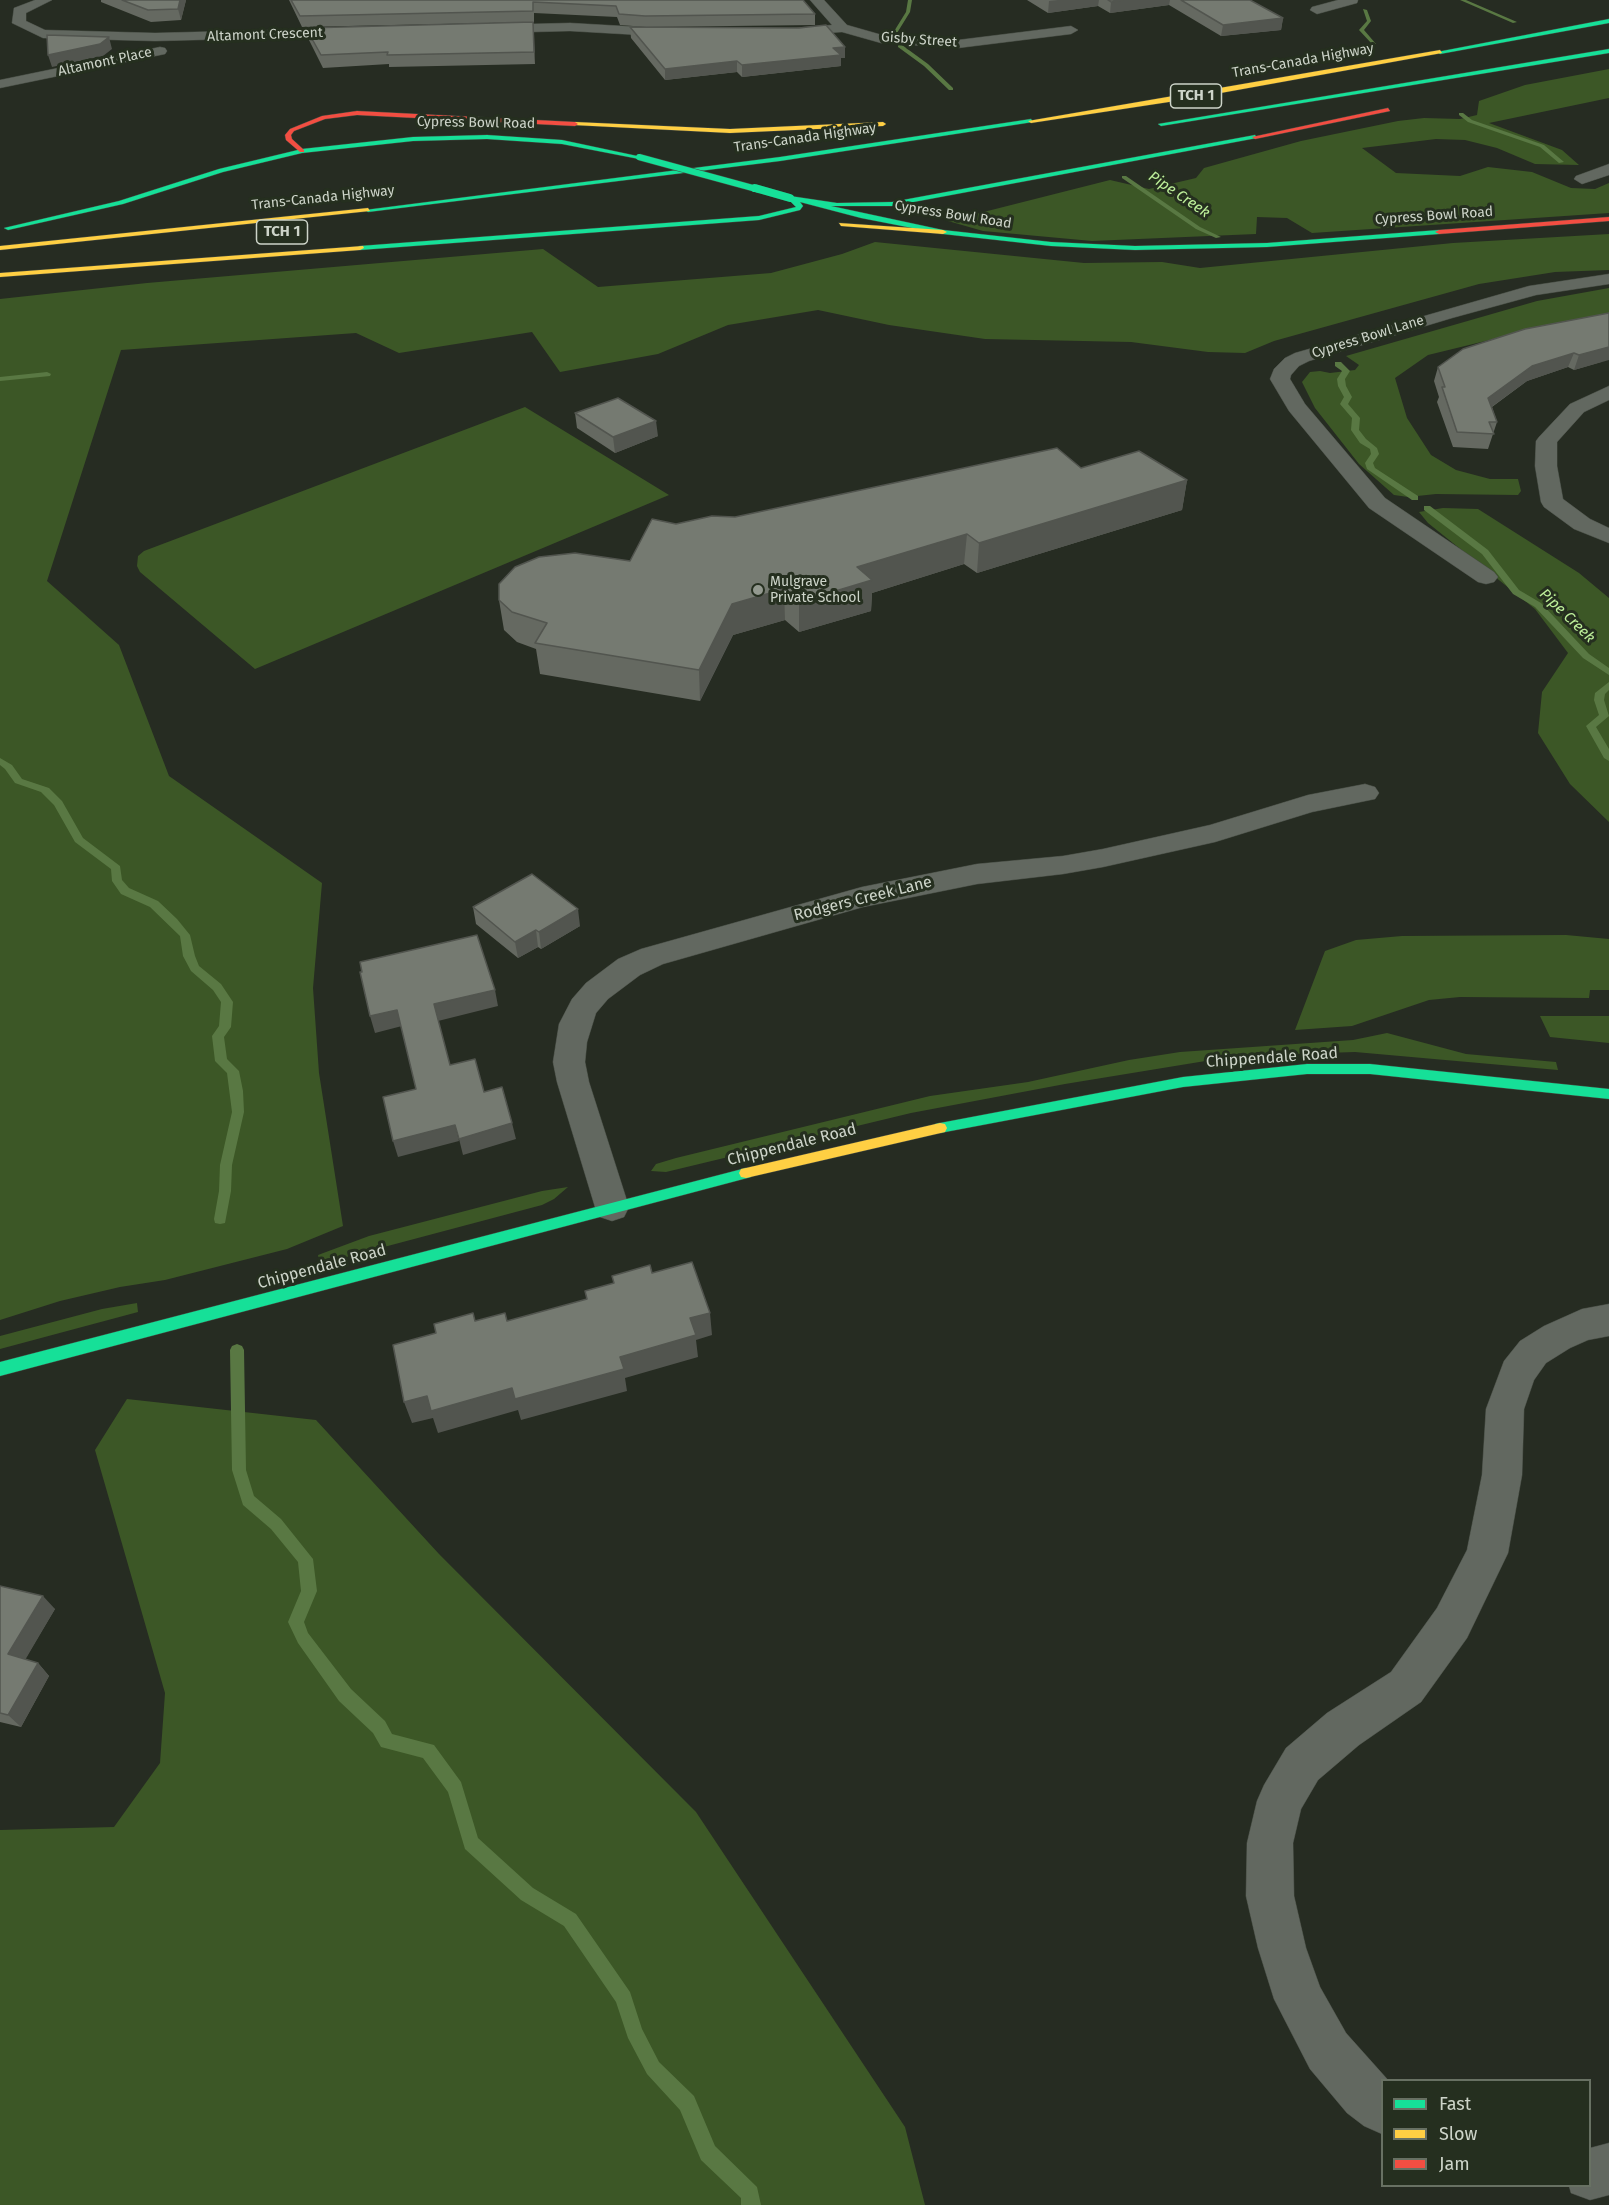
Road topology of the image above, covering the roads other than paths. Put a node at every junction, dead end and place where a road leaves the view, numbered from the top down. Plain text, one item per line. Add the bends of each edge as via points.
1 (46, 0) edge
2 (817, 0) edge
3 (1352, 0) edge
4 (1317, 10) dead end
5 (1609, 21) edge
6 (842, 28) junction
7 (479, 29) edge
8 (1071, 30) dead end
9 (366, 31) edge
10 (693, 33) edge
11 (776, 33) edge
12 (209, 37) junction
13 (1609, 51) edge
14 (1609, 61) edge
15 (1543, 76) dead end
16 (0, 84) edge
17 (1112, 94) dead end
18 (1407, 106) dead end
19 (901, 122) dead end
20 (1144, 127) dead end
21 (302, 151) junction
22 (1609, 169) edge
23 (771, 177) dead end
24 (1582, 179) dead end
25 (692, 187) dead end
26 (939, 196) junction
27 (790, 198) junction
28 (444, 215) dead end
29 (1609, 219) edge
30 (803, 222) dead end
31 (692, 223) junction
32 (822, 223) dead end
33 (0, 230) edge
34 (943, 232) junction
35 (0, 248) edge
36 (0, 260) edge
37 (0, 275) edge
38 (1609, 279) edge
39 (1609, 392) edge
40 (1609, 536) edge
41 (1486, 578) dead end
42 (1365, 793) dead end
43 (1609, 1094) edge
44 (612, 1208) junction
45 (1609, 1320) edge
46 (0, 1369) edge
47 (1381, 2107) edge
48 (1609, 2169) edge
49 (1591, 2174) edge

1 - 12 street, Altamont Crescent via 19,11 19,23 43,34
2 - 6 street
3 - 4 street
5 - 17 main road
5 - 35 main road, Trans-Canada Highway / TCH 1 via 1270,84 886,144 417,204
6 - 8 street, Gisby Street via 881,39 958,44
6 - 11 street
7 - 10 street via 570,27
9 - 12 street, Altamont Crescent
12 - 16 street, Altamont Place via 196,44
13 - 20 main road, TCH 1
14 - 15 main road
18 - 26 main road
19 - 21 main road via 730,131 357,113 324,117 292,130 289,140
21 - 27 main road, Cypress Bowl Road, bridge via 414,139 487,137 562,142 639,157
21 - 33 main road, Cypress Bowl Road via 238,165 81,213
22 - 24 street
23 - 25 main road
26 - 27 main road via 857,206
26 - 34 main road via 904,213 911,222
27 - 31 main road via 800,206 788,213
27 - 34 main road, Cypress Bowl Road
28 - 36 main road, Trans-Canada Highway / TCH 1
29 - 34 main road, Cypress Bowl Road via 1178,248 1062,245
30 - 31 main road
31 - 37 main road
32 - 34 main road
38 - 41 street, Cypress Bowl Lane via 1535,290 1434,317 1302,357 1281,374 1296,407 1377,503
39 - 40 street via 1577,408 1546,441 1546,466 1552,502 1569,517
42 - 44 street, Rodgers Creek Lane via 1308,804 1215,833 1103,858 977,874 862,897 652,956 629,967 597,991 583,1008 575,1024 569,1062
43 - 44 main road, Chippendale Road via 1370,1070 1307,1069 1227,1076 885,1139
44 - 46 main road, Chippendale Road
45 - 47 street via 1582,1325 1557,1337 1533,1352 1517,1373 1505,1409 1502,1475 1487,1553 1452,1623 1406,1687 1343,1729 1302,1764 1280,1801 1270,1843 1270,1885 1282,1948 1299,1999 1328,2051 1365,2095
48 - 49 street

